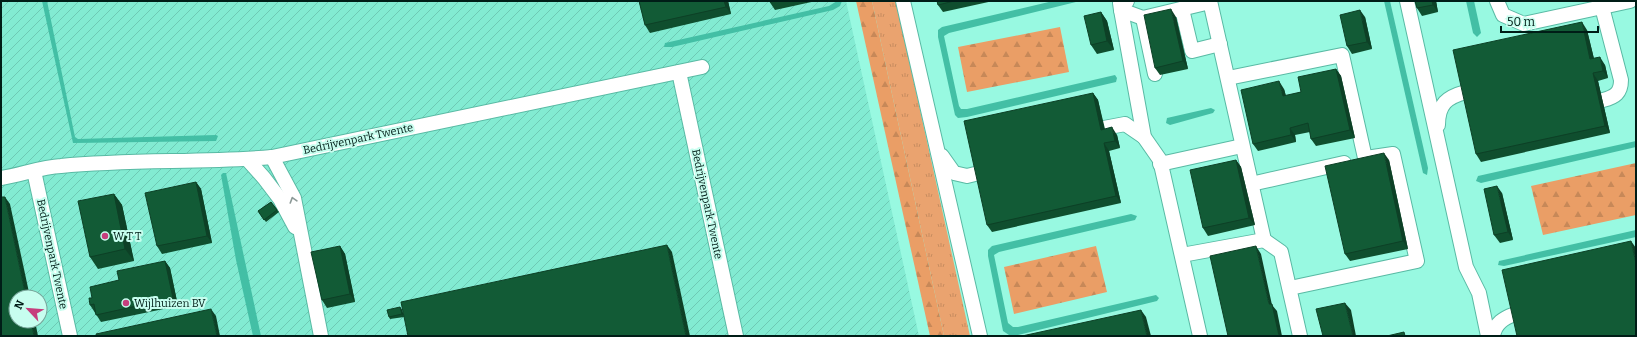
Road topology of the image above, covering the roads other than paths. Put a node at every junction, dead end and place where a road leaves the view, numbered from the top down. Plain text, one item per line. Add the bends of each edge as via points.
1 (903, 1) edge
2 (1210, 1) edge
3 (1407, 1) edge
4 (1497, 1) edge
5 (1630, 1) edge
6 (1122, 4) edge
7 (1602, 7) junction
8 (1182, 9) junction
9 (1143, 18) junction
10 (1220, 44) junction
11 (702, 67) dead end
12 (679, 72) junction
13 (1156, 74) edge
14 (1228, 78) junction
15 (1466, 92) edge
16 (1603, 100) dead end
17 (1104, 128) edge
18 (1144, 137) junction
19 (1438, 139) junction
20 (936, 143) junction
21 (1242, 146) junction
22 (272, 156) junction
23 (1365, 158) junction
24 (247, 159) junction
25 (1160, 164) junction
26 (34, 171) junction
27 (979, 173) edge
28 (1, 178) edge
29 (1251, 184) junction
30 (301, 238) junction
31 (1264, 240) junction
32 (1182, 255) junction
33 (1290, 288) junction
34 (1516, 314) edge
35 (70, 336) edge
36 (321, 336) edge
37 (736, 336) edge
38 (980, 336) edge
39 (1200, 336) edge
40 (1300, 336) edge
41 (1488, 336) edge
42 (1493, 336) edge

1 - 20 street
2 - 8 street
2 - 10 street
3 - 19 street
4 - 7 street via 1503,15 1524,24
5 - 7 street
6 - 9 street
6 - 18 street
7 - 16 street via 1621,80 1621,89 1615,97
8 - 9 street
8 - 10 street via 1192,51
9 - 13 street
10 - 14 street
11 - 12 street, Bedrijvenpark Twente
12 - 22 street, Bedrijvenpark Twente
12 - 37 street, Bedrijvenpark Twente
14 - 21 street
14 - 23 street via 1342,55
15 - 19 street via 1454,95 1442,104 1438,118
17 - 18 street via 1125,124
18 - 25 street
19 - 41 street via 1466,266 1479,293
20 - 27 street via 943,159 954,173 966,176
20 - 38 street
21 - 25 street
21 - 29 street
22 - 24 street, Bedrijvenpark Twente
30 -> 22 street via 294,198
23 - 29 street
23 - 33 street via 1393,154 1418,261
24 - 26 street, Bedrijvenpark Twente via 120,162 59,166
24 - 30 street via 280,199
25 - 32 street
26 - 28 street, Bedrijvenpark Twente
26 - 35 street, Bedrijvenpark Twente
29 - 31 street
30 - 36 street
31 - 32 street
31 - 33 street via 1282,252
32 - 39 street
33 - 40 street
34 - 42 street via 1500,321 1493,331

